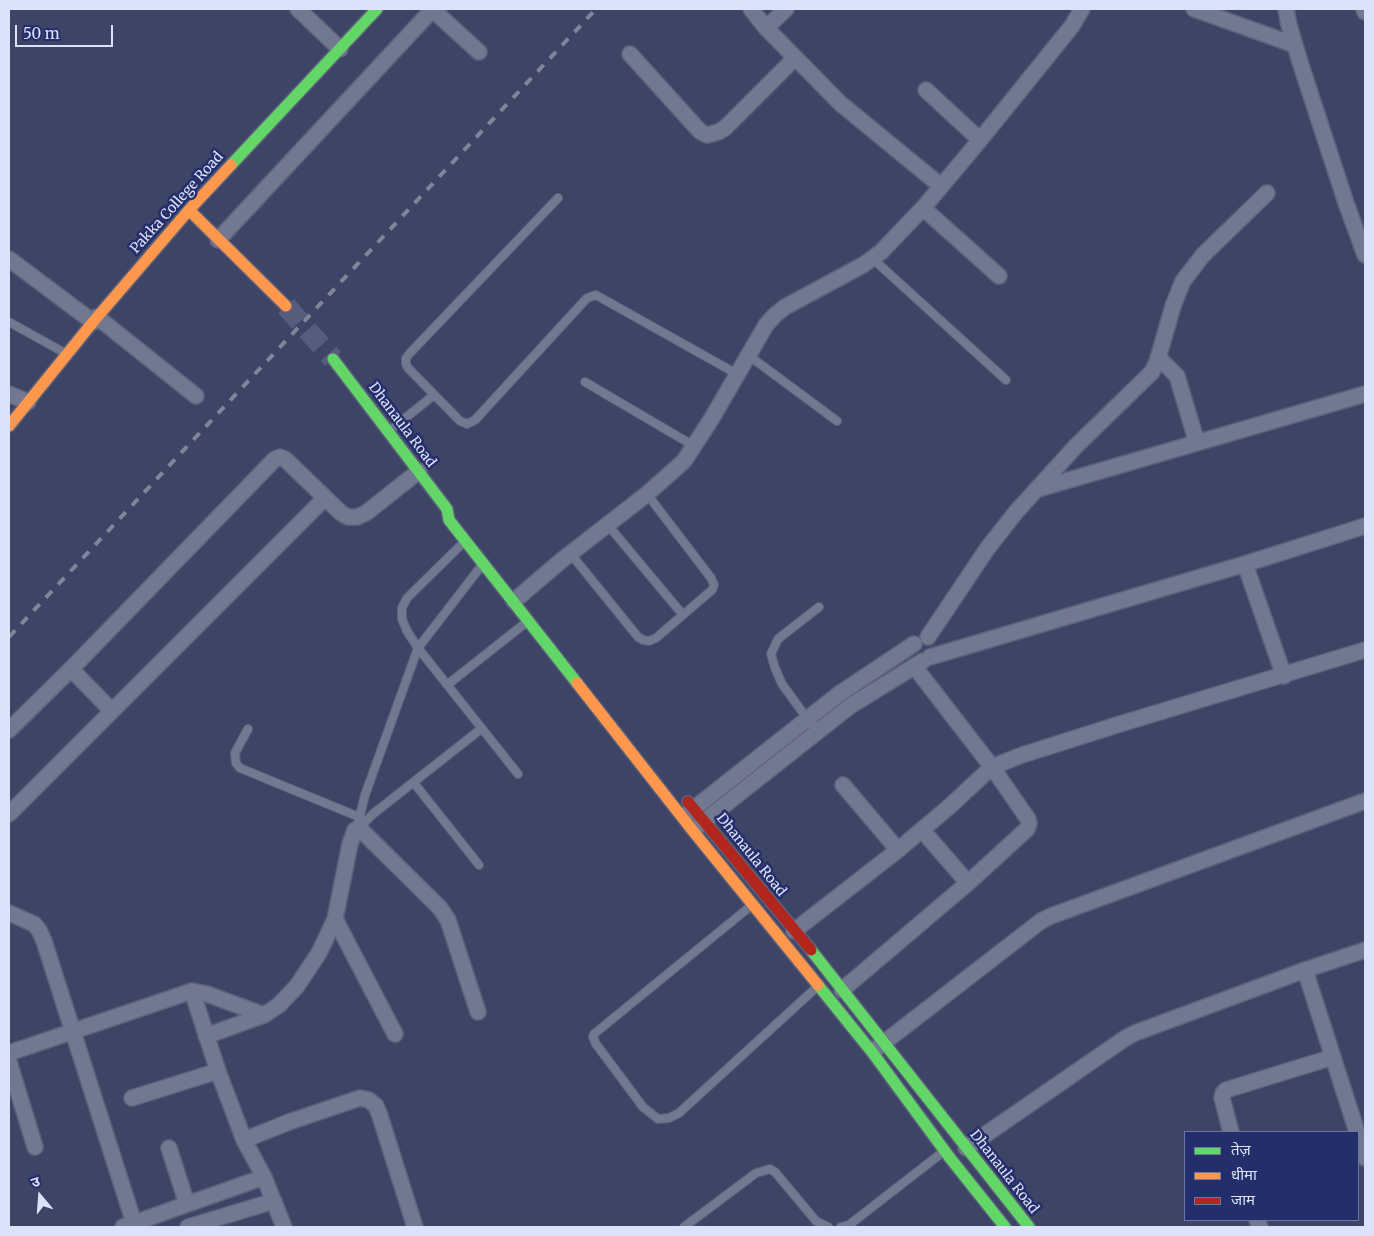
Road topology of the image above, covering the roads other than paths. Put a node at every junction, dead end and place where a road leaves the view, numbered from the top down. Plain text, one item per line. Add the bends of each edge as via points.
1 (298, 9) edge
2 (377, 9) edge
3 (433, 9) edge
4 (751, 9) edge
5 (786, 9) edge
6 (1082, 9) edge
7 (1194, 9) edge
8 (1286, 9) edge
9 (766, 28) junction
10 (1295, 44) junction
11 (340, 48) junction
12 (479, 52) dead end
13 (630, 54) dead end
14 (795, 58) junction
15 (926, 90) dead end
16 (980, 140) junction
17 (941, 186) junction
18 (1267, 193) dead end
19 (558, 198) dead end
20 (923, 208) junction
21 (189, 210) junction
22 (1358, 213) edge
23 (218, 240) junction
24 (1365, 255) edge
25 (873, 258) junction
26 (9, 259) edge
27 (999, 276) dead end
28 (286, 306) tunnel mouth
29 (95, 319) junction
30 (9, 322) edge
31 (67, 354) junction
32 (748, 355) junction
33 (1158, 357) junction
34 (333, 359) tunnel mouth
35 (737, 374) junction
36 (1006, 380) dead end
37 (585, 382) dead end
38 (9, 394) edge
39 (1365, 394) edge
40 (434, 395) junction
41 (196, 396) dead end
42 (28, 402) junction
43 (837, 421) dead end
44 (9, 426) edge
45 (388, 432) junction
46 (1197, 443) junction
47 (694, 446) junction
48 (419, 471) junction
49 (1038, 489) junction
50 (647, 494) junction
51 (325, 498) junction
52 (447, 509) junction
53 (460, 512) dead end
54 (608, 524) junction
55 (1365, 526) edge
56 (466, 541) junction
57 (570, 553) junction
58 (484, 564) junction
59 (1245, 564) junction
60 (521, 594) junction
61 (819, 607) dead end
62 (683, 615) junction
63 (529, 620) junction
64 (928, 637) junction
65 (914, 644) junction
66 (418, 648) junction
67 (1365, 650) edge
68 (923, 661) junction
69 (71, 669) junction
70 (1284, 676) junction
71 (447, 685) junction
72 (112, 711) junction
73 (808, 719) junction
74 (248, 729) dead end
75 (482, 729) junction
76 (9, 730) edge
77 (817, 732) junction
78 (992, 767) junction
79 (518, 774) dead end
80 (414, 783) junction
81 (843, 785) dead end
82 (681, 793) dead end
83 (1365, 802) edge
84 (688, 813) junction
85 (9, 814) edge
86 (358, 824) junction
87 (698, 826) junction
88 (922, 830) junction
89 (898, 850) junction
90 (479, 865) dead end
91 (968, 883) junction
92 (752, 906) junction
93 (9, 913) edge
94 (335, 919) junction
95 (794, 931) junction
96 (1365, 950) edge
97 (1305, 970) junction
98 (830, 975) junction
99 (818, 986) junction
100 (842, 990) junction
101 (192, 991) junction
102 (478, 1012) dead end
103 (264, 1015) junction
104 (74, 1032) junction
105 (395, 1034) dead end
106 (206, 1036) junction
107 (878, 1047) junction
108 (9, 1053) edge
109 (1333, 1057) junction
110 (9, 1062) edge
111 (218, 1071) junction
112 (132, 1098) dead end
113 (1231, 1131) edge
114 (1356, 1131) edge
115 (1359, 1139) edge
116 (244, 1140) junction
117 (35, 1147) dead end
118 (169, 1148) dead end
119 (966, 1148) junction
120 (945, 1150) junction
121 (1365, 1158) edge
122 (264, 1177) junction
123 (274, 1201) junction
124 (187, 1204) junction
125 (140, 1223) edge
126 (188, 1227) edge
127 (284, 1227) edge
128 (415, 1227) edge
129 (684, 1227) edge
130 (828, 1227) edge
131 (841, 1227) edge
132 (1005, 1227) edge
133 (1029, 1227) edge

1 - 11 street
2 - 11 street, Pakka College Road
3 - 12 street
3 - 23 street
4 - 9 street
5 - 9 street
6 - 16 street via 1072,26
7 - 10 street
8 - 10 street
9 - 14 street
10 - 22 street
11 - 21 street, Pakka College Road
13 - 14 street via 707,135 725,128
14 - 17 street via 841,104
15 - 16 street
16 - 17 street
17 - 20 street
18 - 33 street via 1202,255 1183,281
19 - 40 lane via 406,358 408,368
20 - 25 street
20 - 27 street
21 - 23 street
21 - 29 street, Pakka College Road
22 - 24 street
23 - 28 street
25 - 32 street via 785,307 766,325
25 - 36 lane
26 - 29 street
29 - 31 street, Pakka College Road
29 - 41 street
30 - 31 lane
31 - 42 street, Pakka College Road
32 - 35 street
32 - 43 lane
33 - 46 street via 1177,376
33 - 49 street via 1152,372 1076,446
34 - 45 street, Dhanaula Road
35 - 40 lane via 596,294 587,298 471,423 460,421
35 - 47 street
37 - 47 lane
38 - 42 street
39 - 46 street
40 - 45 lane
42 - 44 street, Pakka College Road
45 - 48 street, Dhanaula Road
46 - 49 street
47 - 50 street via 684,461
48 - 51 street via 357,517 341,513
48 - 52 street, Dhanaula Road
49 - 64 street via 996,536
50 - 54 street
50 - 62 lane via 714,584 712,590
51 - 69 street via 286,459 275,459
51 - 72 street
52 - 53 street
52 - 56 street, Dhanaula Road via 449,520
54 - 57 street
54 - 62 lane
55 - 59 street
56 - 58 street, Dhanaula Road
56 - 66 lane via 407,598 402,608 404,625
57 - 60 street
57 - 62 lane via 643,640 656,638
58 - 60 street, Dhanaula Road
58 - 66 lane
59 - 68 street
59 - 70 street
60 - 63 street, Dhanaula Road
61 - 73 lane via 778,638 772,654 782,684
63 - 71 lane
63 - 84 street, Dhanaula Road
64 - 65 street via 920,638
64 - 68 street via 934,642 935,651
65 - 68 street
65 - 73 street
66 - 71 lane
66 - 86 lane
67 - 70 street
68 - 77 street via 850,706
68 - 78 street
69 - 72 street
69 - 76 street
70 - 78 street via 1111,727
71 - 75 lane
72 - 85 street
73 - 77 lane
73 - 84 street
74 - 86 lane via 235,753 240,768
75 - 79 lane
75 - 80 lane
77 - 87 street
78 - 88 street
78 - 91 street via 1029,824
80 - 86 lane
80 - 90 lane
81 - 89 street
82 - 84 street, Dhanaula Road
83 - 107 street via 1041,921
84 - 87 street, Dhanaula Road
86 - 94 street via 350,844
86 - 102 street via 448,920
87 - 92 street, Dhanaula Road
87 - 95 street, Dhanaula Road
88 - 89 street
88 - 91 street
89 - 95 street
91 - 100 street
92 - 99 street, Dhanaula Road
92 - 99 lane via 594,1034 596,1044 643,1107 658,1119 679,1113
93 - 104 street via 34,924 39,930
94 - 103 street via 319,953 297,986
94 - 105 street
95 - 98 street, Dhanaula Road
96 - 97 street
97 - 109 street
97 - 119 street via 1135,1033
98 - 99 lane
98 - 100 street, Dhanaula Road
99 - 107 street, Dhanaula Road
100 - 107 street, Dhanaula Road
101 - 103 street
101 - 104 street
101 - 106 street
103 - 106 street
104 - 108 street
104 - 125 street
106 - 111 street
107 - 119 street, Dhanaula Road
107 - 120 street, Dhanaula Road
109 - 113 street via 1226,1090 1222,1098
109 - 114 street
110 - 117 street
111 - 112 street
111 - 116 street
115 - 121 street
116 - 122 street
116 - 128 street via 360,1098 369,1100 380,1116
118 - 124 street
119 - 133 street, Dhanaula Road
120 - 131 lane
120 - 132 street, Dhanaula Road
122 - 123 street
122 - 124 street
123 - 126 street
123 - 127 street
124 - 125 street
129 - 130 lane via 756,1173 770,1169 816,1221

